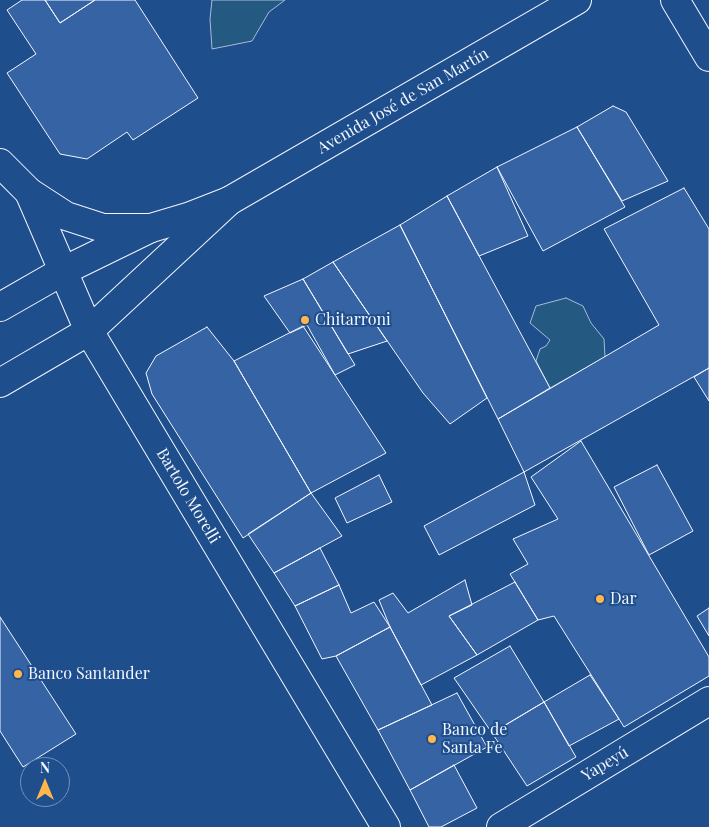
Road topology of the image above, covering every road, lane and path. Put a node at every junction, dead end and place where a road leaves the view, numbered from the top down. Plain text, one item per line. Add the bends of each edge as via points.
1 (577, 0) edge
2 (675, 0) edge
3 (709, 56) edge
4 (0, 163) edge
5 (29, 192) junction
6 (229, 202) junction
7 (151, 228) junction
8 (63, 271) junction
9 (0, 307) edge
10 (89, 331) junction
11 (0, 383) edge
12 (709, 701) edge
13 (386, 827) edge
14 (501, 827) edge

1 - 6 street, Avenida José de San Martín
2 - 3 street
4 - 5 street, Bartolo Morelli
5 - 7 street via 66,216 103,228
5 - 8 street, Bartolo Morelli
6 - 7 street, Avenida José de San Martín
6 - 10 street, Avenida José de San Martín
7 - 8 street, Avenida José de San Martín
8 - 9 street, Avenida José de San Martín
8 - 10 street, Bartolo Morelli
10 - 11 street, Avenida José de San Martín
10 - 13 street, Bartolo Morelli
12 - 14 street, Yapeyú

